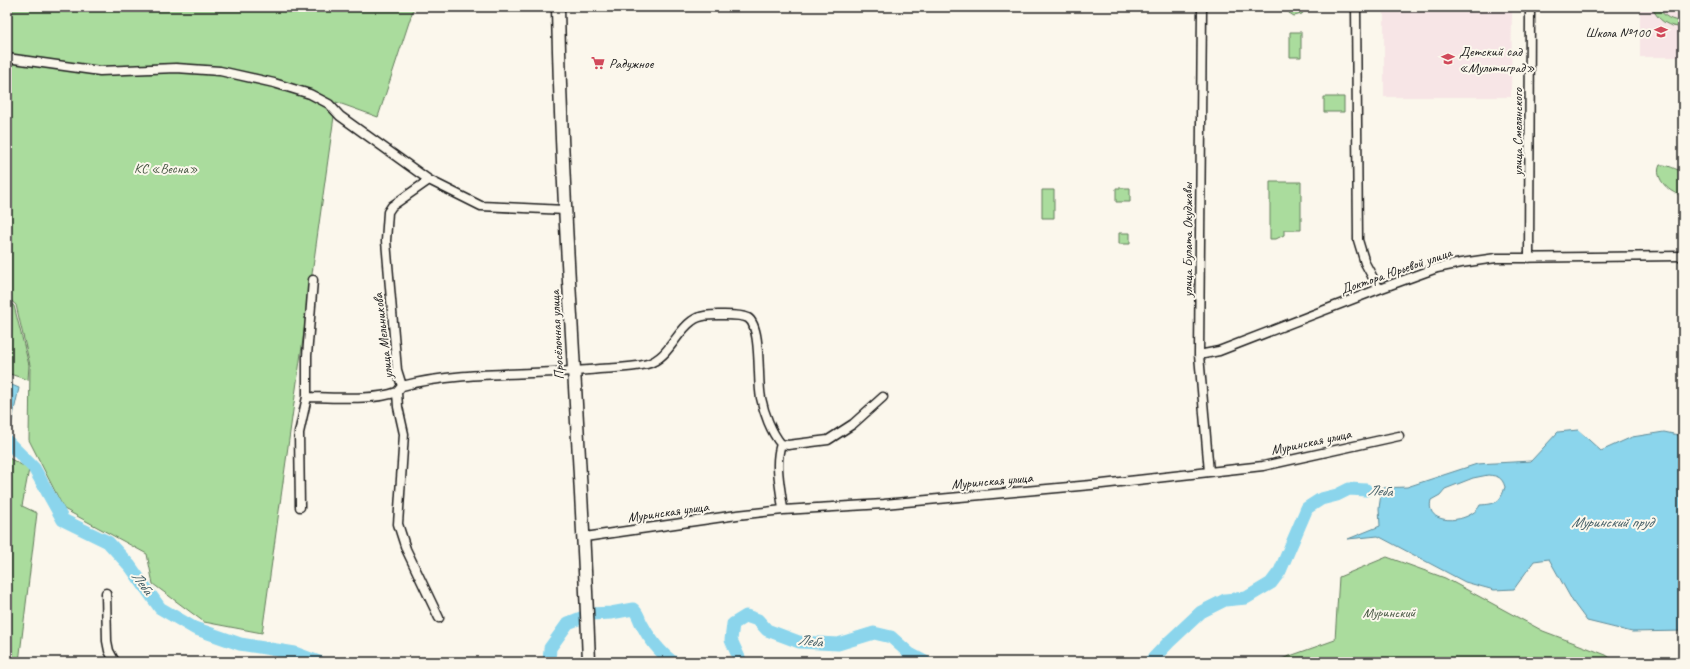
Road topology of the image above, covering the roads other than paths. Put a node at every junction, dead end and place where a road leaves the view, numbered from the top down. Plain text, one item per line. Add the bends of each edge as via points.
1 (558, 7) edge
2 (1202, 7) edge
3 (1356, 7) edge
4 (1530, 7) edge
5 (7, 58) edge
6 (429, 180) junction
7 (565, 210) junction
8 (1683, 256) edge
9 (1529, 258) junction
10 (312, 280) dead end
11 (1379, 289) junction
12 (1199, 355) junction
13 (573, 372) junction
14 (400, 389) junction
15 (307, 397) junction
16 (883, 397) dead end
17 (1399, 436) dead end
18 (782, 444) junction
19 (1209, 472) junction
20 (300, 508) dead end
21 (783, 510) junction
22 (584, 537) junction
23 (106, 593) dead end
24 (439, 618) dead end
25 (115, 662) edge
26 (589, 662) edge

1 - 7 main road, Просёлочная улица
2 - 12 street, улица Булата Окуджавы
3 - 11 street via 1358,240 1365,263
4 - 9 street, улица Смелянского
5 - 6 street via 100,71 176,68 220,71 274,83 310,94 329,104 340,116
6 - 7 street via 481,206
6 - 14 street, улица Мельникова via 392,206 388,212 386,241
7 - 13 main road, Просёлочная улица
8 - 9 street, Доктора Юрьевой улица
9 - 11 street, Доктора Юрьевой улица via 1496,258 1461,263 1437,268
10 - 15 street
11 - 12 street, Доктора Юрьевой улица via 1219,351
12 - 19 street, улица Булата Окуджавы
13 - 14 street via 459,377
13 - 18 street via 648,364 662,356 693,320 710,315 747,318 755,329 760,396 773,431
13 - 22 main road, Просёлочная улица
14 - 15 street via 390,395 356,398
14 - 24 street, улица Мельникова via 398,408 404,434 398,524 406,549
15 - 20 street via 299,433
16 - 18 street via 853,424 828,440
17 - 19 street, Муринская улица via 1263,466
18 - 21 street via 778,467
19 - 21 street, Муринская улица via 884,504
21 - 22 street, Муринская улица
22 - 26 main road, Просёлочная улица
23 - 25 street via 107,641

